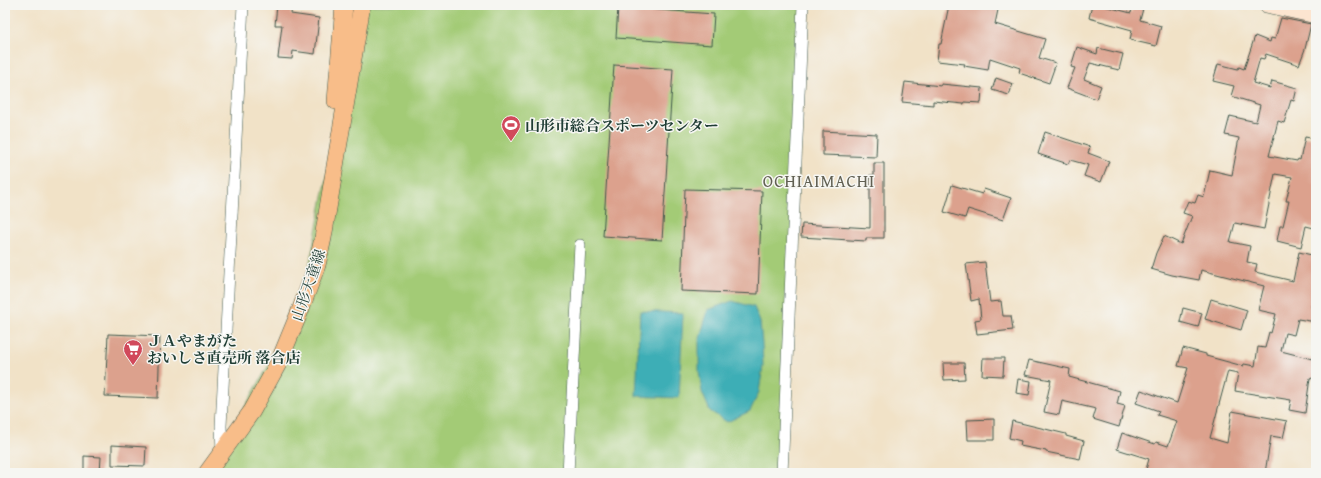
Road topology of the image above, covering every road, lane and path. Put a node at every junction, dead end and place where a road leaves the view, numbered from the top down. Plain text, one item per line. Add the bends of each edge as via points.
1 (243, 5) edge
2 (344, 5) edge
3 (362, 5) edge
4 (803, 5) edge
5 (1266, 5) edge
6 (1316, 16) edge
7 (330, 193) junction
8 (580, 244) dead end
9 (222, 452) junction
10 (207, 473) edge
11 (568, 473) edge
12 (782, 473) edge

1 - 9 street via 221,426
2 - 7 main road, 山形天童線 via 337,71
3 - 7 main road, 山形天童線
4 - 12 street
5 - 6 main road
7 - 9 main road, 山形天童線 via 318,258 279,362 252,410
8 - 11 street
9 - 10 main road, 山形天童線

